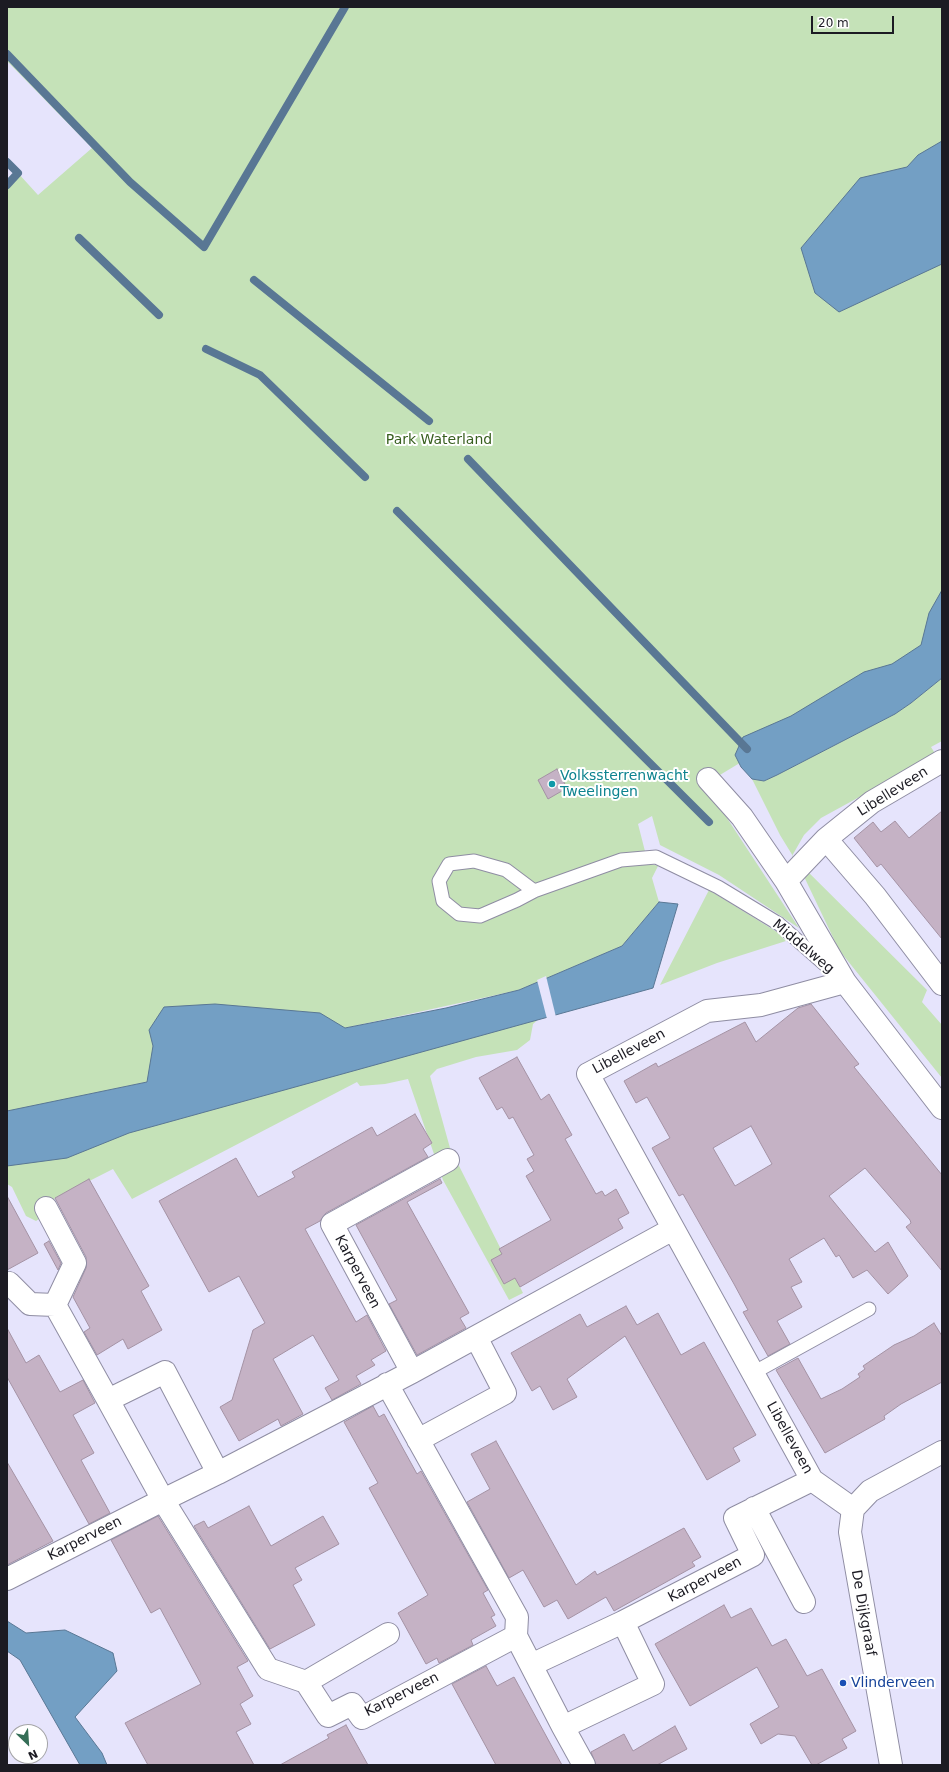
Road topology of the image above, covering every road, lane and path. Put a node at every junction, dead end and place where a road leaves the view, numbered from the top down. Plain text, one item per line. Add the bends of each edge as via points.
1 (942, 761) edge
2 (708, 779) dead end
3 (826, 839) junction
4 (786, 880) junction
5 (534, 891) junction
6 (845, 982) junction
7 (942, 984) edge
8 (942, 1108) edge
9 (448, 1160) dead end
10 (46, 1208) dead end
11 (673, 1229) junction
12 (7, 1284) edge
13 (55, 1305) junction
14 (869, 1309) dead end
15 (476, 1337) junction
16 (412, 1372) junction
17 (753, 1374) junction
18 (387, 1384) junction
19 (108, 1400) junction
20 (418, 1440) junction
21 (942, 1452) edge
22 (218, 1473) junction
23 (812, 1480) junction
24 (163, 1500) junction
25 (754, 1508) junction
26 (853, 1509) junction
27 (7, 1579) edge
28 (804, 1602) dead end
29 (623, 1622) junction
30 (388, 1634) dead end
31 (516, 1636) junction
32 (531, 1666) junction
33 (306, 1682) junction
34 (563, 1727) junction
35 (584, 1765) edge
36 (891, 1765) edge

1 - 3 street, Libelleveen via 872,802
2 - 4 street, Middelweg via 742,817
3 - 4 street, Libelleveen
3 - 7 street
4 - 6 street, Middelweg
5 - 5 lane, Middelweg via 480,916 459,914 443,901 439,881 449,864 474,861 506,870
5 - 6 lane, Middelweg via 621,860 656,857 718,887 779,924
6 - 8 street
6 - 11 street, Libelleveen via 761,1005 707,1011 588,1074
9 - 16 street, Karperveen via 332,1224
10 - 13 street via 75,1263
11 - 15 street, Karperveen
11 - 17 street, Libelleveen
12 - 13 street via 9,1283 30,1304
13 - 19 street
14 - 17 lane
15 - 16 street, Karperveen
15 - 20 street via 505,1393
16 - 18 street, Karperveen
17 - 23 street, Libelleveen
18 - 20 street
18 - 22 street, Karperveen
19 - 22 street via 164,1372
19 - 24 street
20 - 31 street via 517,1617
21 - 26 street via 870,1491
22 - 24 street, Karperveen
23 - 25 street, Karperveen
23 - 26 street, Libelleveen
24 - 27 street, Karperveen
24 - 33 street via 268,1669
25 - 28 street
25 - 29 street, Karperveen via 735,1518 753,1555
26 - 36 street, De Dijkgraaf via 850,1532
29 - 32 street, Karperveen
29 - 34 street via 653,1684
30 - 33 street
31 - 32 street
31 - 33 street, Karperveen via 362,1718 352,1704 328,1716
32 - 34 street
34 - 35 street

